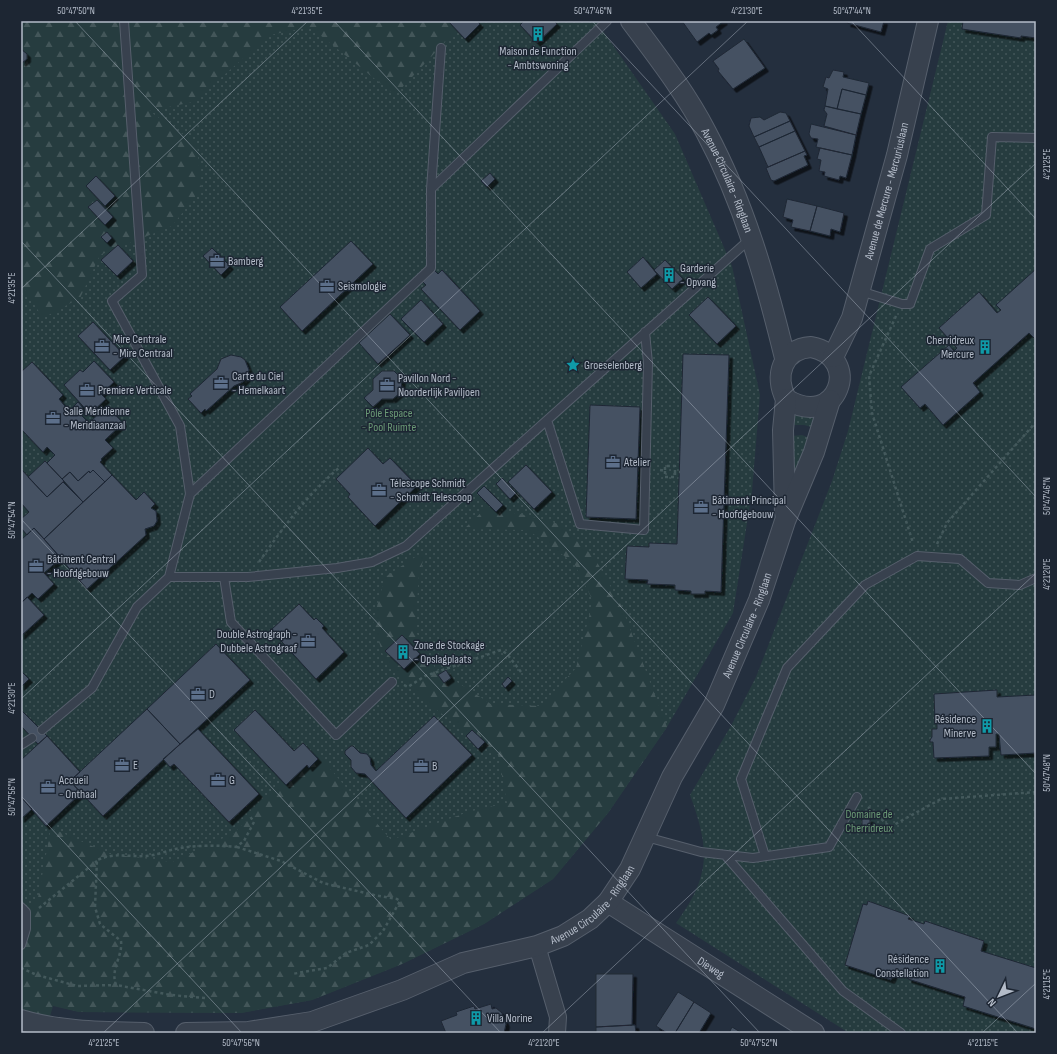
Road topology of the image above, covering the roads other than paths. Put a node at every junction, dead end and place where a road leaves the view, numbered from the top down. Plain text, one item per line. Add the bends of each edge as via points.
1 (124, 21) edge
2 (607, 21) edge
3 (631, 21) edge
4 (928, 21) edge
5 (441, 48) dead end
6 (1036, 138) edge
7 (431, 189) junction
8 (752, 238) junction
9 (860, 291) junction
10 (645, 332) junction
11 (785, 358) junction
12 (833, 358) junction
13 (786, 400) junction
14 (830, 400) junction
15 (547, 420) junction
16 (190, 494) junction
17 (785, 521) junction
18 (169, 577) junction
19 (224, 577) junction
20 (1036, 578) edge
21 (392, 682) road end
22 (42, 730) dead end
23 (32, 738) dead end
24 (21, 745) edge
25 (857, 797) road end
26 (646, 837) junction
27 (725, 855) junction
28 (765, 856) junction
29 (608, 902) junction
30 (23, 910) edge
31 (21, 945) edge
32 (537, 946) junction
33 (21, 1020) edge
34 (144, 1033) edge
35 (186, 1033) edge
36 (557, 1033) edge
37 (814, 1033) edge
38 (901, 1033) edge

1 - 16 lane via 142,275 112,300 180,426
2 - 7 lane
3 - 8 street, Avenue Circulaire - Ringlaan via 706,131 732,186
4 - 9 street, Avenue de Mercure - Mercuriuslaan
5 - 7 lane
6 - 9 lane via 992,137 986,215 930,249 910,304 902,304
7 - 16 lane via 431,268
8 - 10 lane
8 - 11 street, Avenue Circulaire - Ringlaan via 768,288
9 - 12 street, Avenue de Mercure - Mercuriuslaan via 852,318
10 - 15 lane
10 - 15 lane via 648,363 644,530 580,524
11 - 12 street via 798,350 812,347
11 - 13 street, Avenue Circulaire - Ringlaan via 780,371 780,382
12 - 14 street, Avenue Circulaire - Ringlaan via 840,375 836,393
13 - 14 street via 804,408 818,407
13 - 17 street, Avenue Circulaire - Ringlaan via 783,430
14 - 17 street, Avenue Circulaire - Ringlaan via 814,452
15 - 19 lane via 406,546 372,562 337,568
16 - 18 lane
17 - 26 street, Avenue Circulaire - Ringlaan via 759,600 714,705 672,777
18 - 19 lane
18 - 22 lane via 137,607 92,688
19 - 21 lane via 231,622 336,734
20 - 28 lane via 1020,585 988,582 960,558 917,556 865,584 787,668 741,779
23 - 24 lane
25 - 28 lane via 829,847
26 - 27 lane via 701,852
26 - 29 street, Avenue Circulaire - Ringlaan via 630,869
27 - 28 lane via 753,858
27 - 38 lane via 843,991
29 - 32 street, Avenue Circulaire - Ringlaan via 590,919 563,936
29 - 37 street, Dieweg
30 - 31 lane via 26,929
32 - 35 street, Avenue Circulaire - Ringlaan via 463,964 402,990 312,1022 248,1032
32 - 36 street via 558,1017
33 - 34 street via 84,1032

